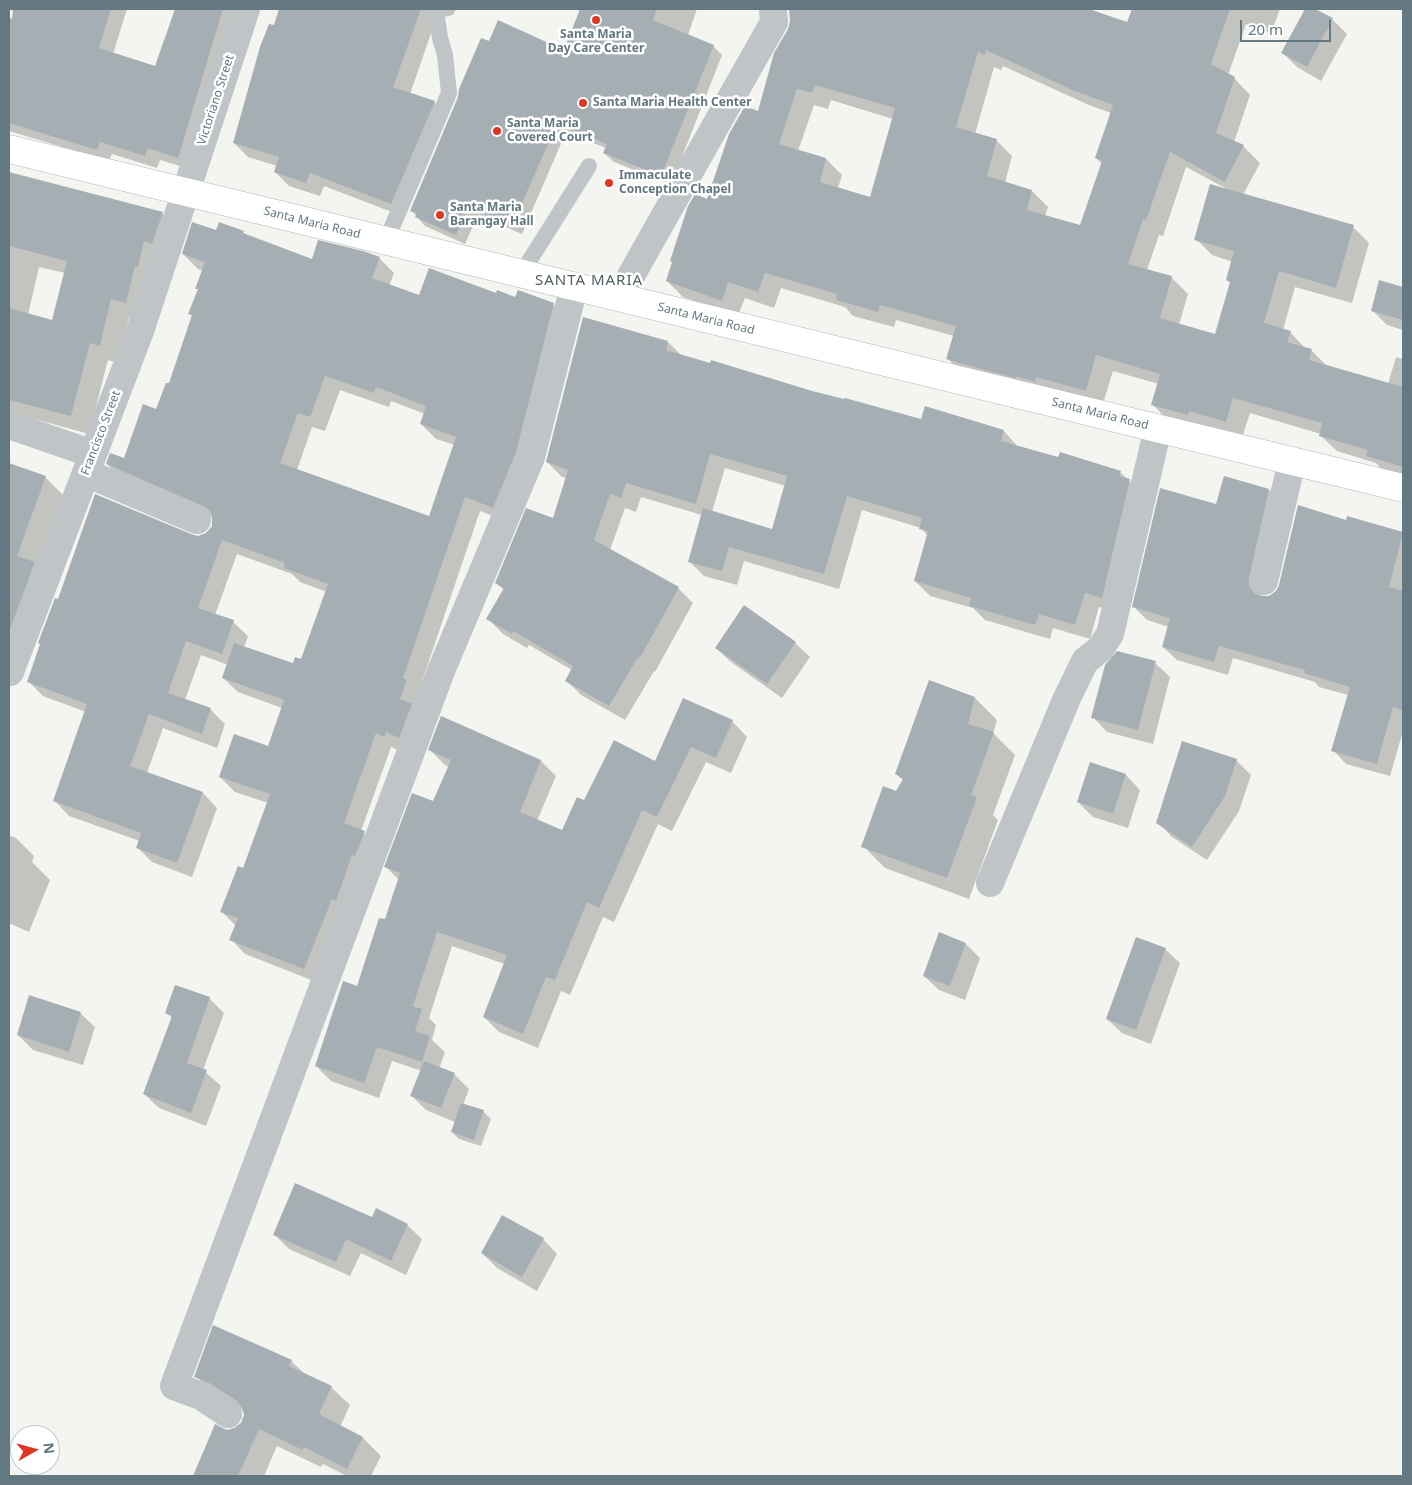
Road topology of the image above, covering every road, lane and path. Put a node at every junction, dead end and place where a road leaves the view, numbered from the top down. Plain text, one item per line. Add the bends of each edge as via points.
1 (246, 9) edge
2 (773, 9) edge
3 (436, 11) dead end
4 (9, 149) edge
5 (589, 166) dead end
6 (187, 192) junction
7 (386, 241) junction
8 (521, 274) junction
9 (574, 287) junction
10 (619, 298) junction
11 (9, 425) edge
12 (1158, 428) junction
13 (1292, 461) junction
14 (89, 464) junction
15 (1403, 488) edge
16 (197, 520) dead end
17 (1264, 581) dead end
18 (10, 672) dead end
19 (990, 883) dead end
20 (228, 1414) dead end

1 - 6 street, Victoriano Street
2 - 10 street via 774,22
3 - 7 lane via 449,93
4 - 6 main road, Santa Maria Road
5 - 8 lane
6 - 7 main road, Santa Maria Road
6 - 14 street, Francisco Street via 140,331
7 - 8 main road, Santa Maria Road
8 - 9 main road, Santa Maria Road
9 - 10 main road, Santa Maria Road
9 - 20 street via 530,457 441,671 174,1386 201,1396
10 - 12 main road, Santa Maria Road
11 - 14 street
12 - 13 main road, Santa Maria Road
12 - 19 street via 1110,634 1100,649 1085,661 1067,698
13 - 15 main road, Santa Maria Road
13 - 17 street
14 - 16 street
14 - 18 street, Francisco Street

